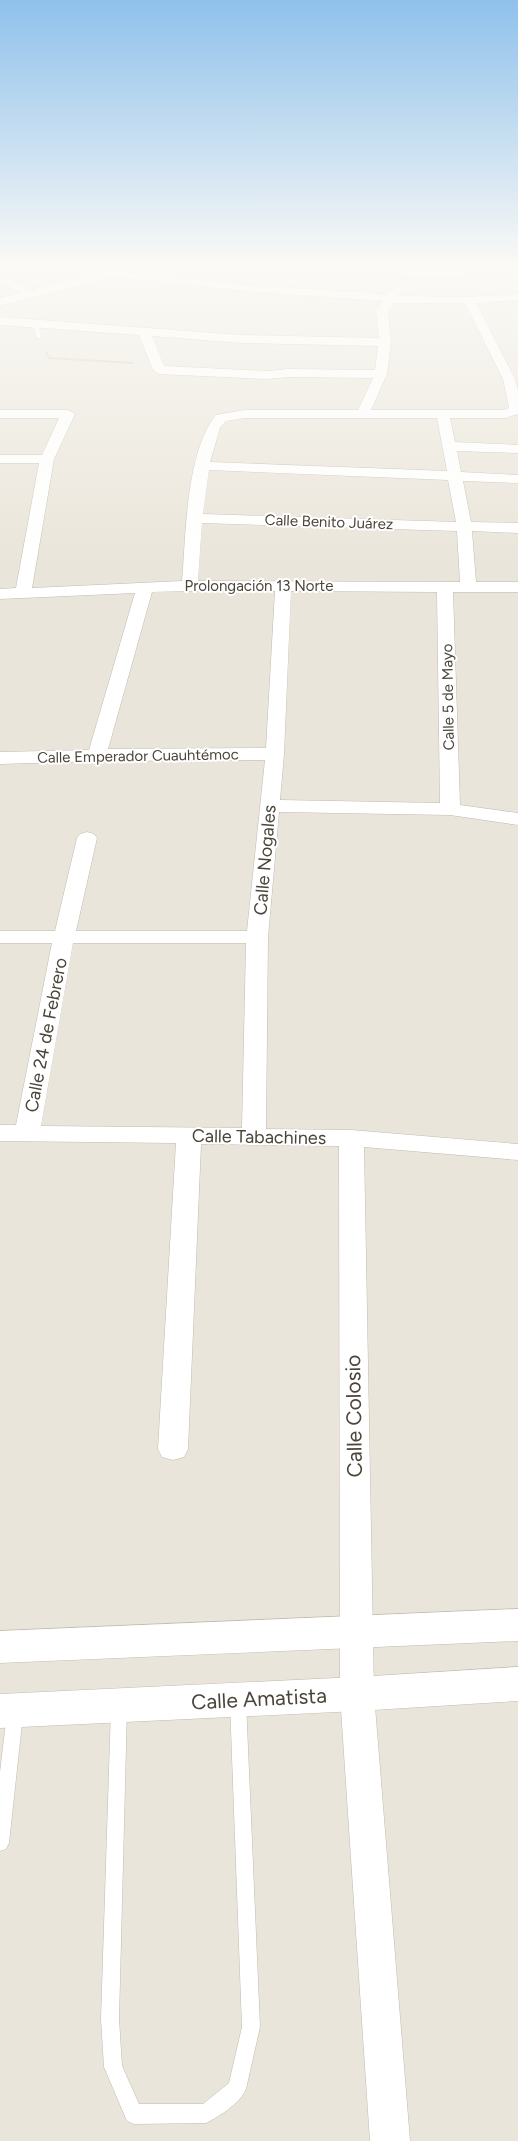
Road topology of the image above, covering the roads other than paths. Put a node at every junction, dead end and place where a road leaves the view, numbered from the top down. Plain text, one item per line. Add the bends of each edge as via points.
1 (156, 365) edge
2 (382, 365) edge
3 (506, 365) edge
4 (381, 374) junction
5 (514, 379) edge
6 (363, 413) junction
7 (0, 414) edge
8 (444, 414) junction
9 (449, 446) junction
10 (518, 449) edge
11 (47, 458) junction
12 (0, 459) edge
13 (201, 466) junction
14 (27, 476) dead end
15 (44, 476) junction
16 (454, 476) junction
17 (518, 479) edge
18 (196, 518) junction
19 (464, 526) junction
20 (518, 528) edge
21 (283, 585) junction
22 (190, 586) junction
23 (445, 586) junction
24 (468, 586) junction
25 (145, 587) junction
26 (518, 587) edge
27 (23, 592) junction
28 (0, 594) edge
29 (275, 754) junction
30 (97, 755) junction
31 (0, 758) edge
32 (270, 806) junction
33 (450, 809) junction
34 (518, 819) edge
35 (87, 838) dead end
36 (64, 936) junction
37 (0, 937) edge
38 (257, 937) junction
39 (0, 1133) edge
40 (27, 1134) junction
41 (188, 1136) junction
42 (254, 1136) junction
43 (351, 1138) junction
44 (518, 1152) edge
45 (172, 1449) dead end
46 (518, 1625) edge
47 (357, 1631) junction
48 (0, 1647) edge
49 (518, 1684) edge
50 (357, 1694) junction
51 (238, 1700) junction
52 (120, 1706) junction
53 (8, 1711) edge
54 (0, 1843) edge
55 (390, 2141) edge

1 - 4 street via 267,375 288,372
2 - 4 street
3 - 5 street
4 - 6 street
5 - 8 street via 516,410 506,414
6 - 8 street
6 - 13 street via 244,414 221,418 213,426
7 - 11 street via 68,414
8 - 9 street
9 - 10 street
9 - 16 street
11 - 12 street
11 - 15 street
13 - 16 street
13 - 18 street
14 - 15 street
15 - 27 street
16 - 17 street
16 - 19 street
18 - 19 street, Calle Benito Juárez
18 - 22 street
19 - 20 street, Calle Benito Juárez
19 - 24 street
21 - 22 street, Prolongación 13 Norte
21 - 23 street, Prolongación 13 Norte
21 - 29 street, Calle Nogales
22 - 25 street, Prolongación 13 Norte
23 - 24 street, Prolongación 13 Norte
23 - 33 street, Calle 5 de Mayo
24 - 26 street, Prolongación 13 Norte
25 - 27 street, Prolongación 13 Norte
25 - 30 street
27 - 28 street, Prolongación 13 Norte
29 - 30 street, Calle Emperador Cuauhtémoc
29 - 32 street, Calle Nogales
30 - 31 street, Calle Emperador Cuauhtémoc
32 - 33 street
32 - 38 street, Calle Nogales
33 - 34 street
35 - 36 street, Calle 24 de Febrero
36 - 37 street
36 - 38 street
36 - 40 street, Calle 24 de Febrero
38 - 42 street, Calle Nogales
39 - 40 street, Calle Tabachines
40 - 41 street, Calle Tabachines
41 - 42 street, Calle Tabachines
41 - 45 street
42 - 43 street, Calle Tabachines
43 - 44 street, Calle Tabachines
43 - 47 street, Calle Colosio
46 - 47 street
47 - 48 street
47 - 50 street, Calle Colosio
49 - 50 street, Calle Amatista
50 - 51 street, Calle Amatista
50 - 55 street, Calle Colosio
51 - 52 street, Calle Amatista
51 - 52 lane via 251,2027 237,2089 206,2113 134,2114 113,2068 110,2019
52 - 53 street, Calle Amatista
53 - 54 lane

